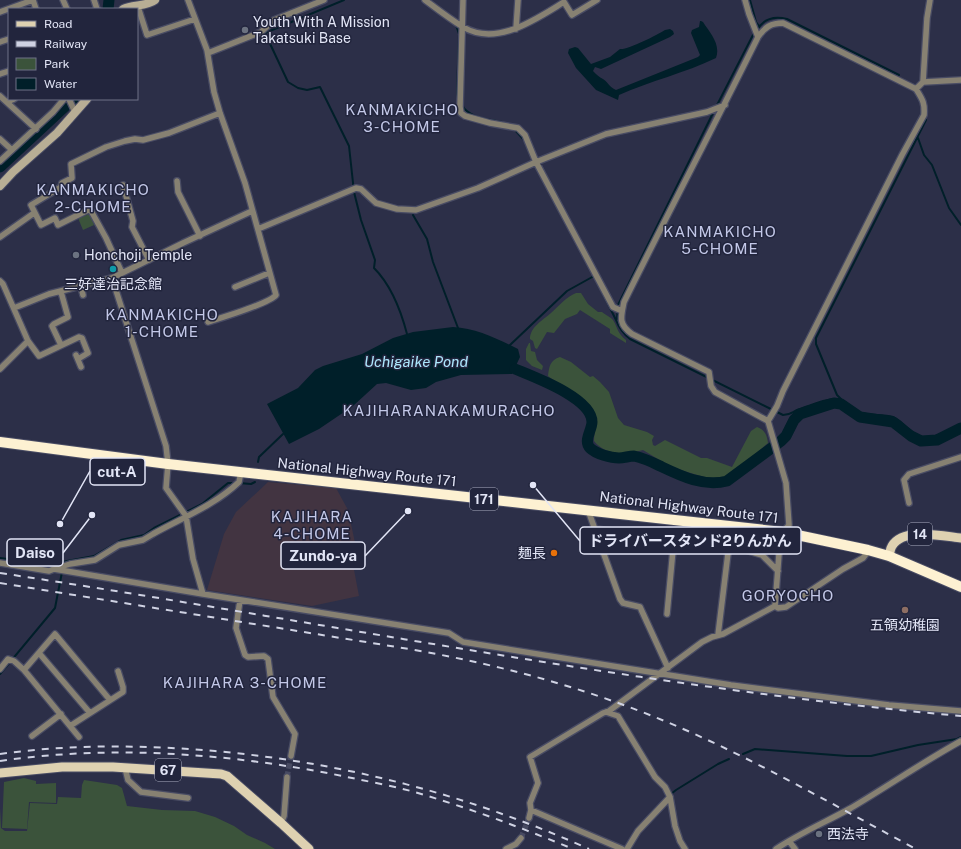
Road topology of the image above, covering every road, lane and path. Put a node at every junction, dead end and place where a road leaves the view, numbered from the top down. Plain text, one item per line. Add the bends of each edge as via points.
1 (155, 0) edge
2 (188, 0) edge
3 (324, 0) edge
4 (425, 0) edge
5 (463, 0) edge
6 (518, 0) edge
7 (597, 0) edge
8 (745, 0) edge
9 (930, 0) edge
10 (11, 8) edge
11 (36, 8) edge
12 (125, 8) edge
13 (139, 10) dead end
14 (195, 19) junction
15 (463, 27) junction
16 (516, 29) junction
17 (758, 37) junction
18 (208, 52) junction
19 (961, 80) edge
20 (922, 82) junction
21 (916, 89) junction
22 (0, 96) edge
23 (12, 100) edge
24 (63, 100) edge
25 (69, 100) edge
26 (87, 100) edge
27 (7, 102) junction
28 (725, 105) junction
29 (75, 112) junction
30 (220, 113) junction
31 (36, 129) junction
32 (0, 139) edge
33 (12, 150) junction
34 (0, 161) edge
35 (536, 162) junction
36 (177, 181) dead end
37 (123, 185) dead end
38 (0, 186) edge
39 (252, 211) junction
40 (34, 213) junction
41 (258, 229) junction
42 (200, 236) junction
43 (0, 237) edge
44 (149, 260) junction
45 (122, 273) junction
46 (269, 273) junction
47 (112, 278) junction
48 (0, 281) edge
49 (81, 287) junction
50 (234, 287) dead end
51 (60, 292) junction
52 (83, 295) dead end
53 (14, 308) junction
54 (622, 311) junction
55 (208, 322) dead end
56 (28, 341) junction
57 (61, 345) junction
58 (81, 367) dead end
59 (0, 369) edge
60 (768, 421) junction
61 (0, 442) edge
62 (961, 457) edge
63 (168, 464) junction
64 (238, 480) junction
65 (909, 503) dead end
66 (588, 509) junction
67 (186, 516) junction
68 (595, 529) junction
69 (783, 532) junction
70 (961, 538) edge
71 (674, 539) junction
72 (729, 545) junction
73 (868, 550) junction
74 (889, 556) junction
75 (0, 563) edge
76 (61, 568) junction
77 (778, 571) junction
78 (961, 587) edge
79 (203, 594) junction
80 (240, 600) junction
81 (774, 606) junction
82 (667, 614) dead end
83 (718, 636) junction
84 (39, 653) junction
85 (668, 668) junction
86 (0, 669) edge
87 (24, 670) junction
88 (118, 671) dead end
89 (658, 674) junction
90 (110, 700) junction
91 (961, 711) edge
92 (606, 712) junction
93 (90, 713) junction
94 (61, 714) junction
95 (70, 726) junction
96 (32, 736) dead end
97 (79, 737) dead end
98 (961, 741) edge
99 (291, 756) tunnel mouth
100 (125, 768) junction
101 (0, 773) edge
102 (287, 777) tunnel mouth
103 (670, 797) junction
104 (188, 798) dead end
105 (531, 810) junction
106 (529, 818) tunnel mouth
107 (281, 823) junction
108 (521, 838) tunnel mouth
109 (789, 841) junction
110 (309, 849) edge
111 (506, 849) edge
112 (622, 849) edge
113 (627, 849) edge
114 (685, 849) edge
115 (776, 849) edge
116 (795, 849) edge

1 - 12 street
2 - 14 street
3 - 18 street via 274,20 261,32
4 - 15 street
5 - 15 street
6 - 16 street
7 - 16 street via 572,15 564,2
8 - 17 street
9 - 20 street via 926,18
10 - 11 street via 33,0
13 - 14 street via 147,35
14 - 18 street
15 - 16 street via 486,34
15 - 35 street via 461,113 490,123 518,128 525,135
17 - 21 street via 767,26 783,23
17 - 28 street
18 - 30 street
19 - 20 street
20 - 21 street
21 - 60 street via 923,100 924,115 894,169
22 - 27 street
23 - 27 street
24 - 31 street
25 - 29 street
26 - 29 street
27 - 31 street
28 - 35 street via 707,112 606,134
28 - 54 street via 624,302
29 - 38 street via 57,133
30 - 39 street via 245,183
30 - 40 street via 169,133 143,140 125,141 79,159 71,164 72,178 31,205
31 - 33 street
32 - 33 street
33 - 34 street
35 - 41 street via 478,188 416,210 376,203 361,189 356,188
35 - 54 street via 613,307
36 - 42 street via 178,192
37 - 44 street via 133,221 132,227
39 - 41 street
39 - 42 street
40 - 43 street
40 - 45 street via 41,225 55,218 58,225 90,209
41 - 46 street
42 - 44 street
44 - 45 street
45 - 47 street
46 - 50 street
46 - 55 street via 276,296 274,298
47 - 49 street
47 - 63 street via 166,446
48 - 53 street
49 - 51 street
49 - 52 street
51 - 53 street
51 - 57 street via 68,317 52,326
53 - 56 street
54 - 60 street via 622,324 628,331 709,372 714,392
56 - 57 street via 39,356
56 - 59 street
57 - 58 street via 82,338 88,353 77,357
60 - 69 street via 786,483 789,525
61 - 63 highway, National Highway Route 171 / 171
62 - 65 street via 909,474 904,480
63 - 64 highway, National Highway Route 171 / 171
63 - 67 street via 166,488
64 - 66 highway, National Highway Route 171 / 171
64 - 67 street via 203,508
66 - 68 street
66 - 69 highway, National Highway Route 171 / 171
67 - 76 street via 146,539 119,545 95,560
67 - 79 street via 193,560
68 - 71 street
68 - 85 street via 620,599 623,603 640,607
69 - 73 highway, National Highway Route 171 / 171
69 - 77 street
70 - 74 main road, 14 via 915,534 895,542
71 - 72 street
71 - 82 street
72 - 77 street via 762,555
72 - 83 street
73 - 74 highway, National Highway Route 171 / 171
73 - 81 street via 863,558 786,607
74 - 78 highway, National Highway Route 171 / 171
75 - 76 street via 49,571
76 - 79 street
77 - 81 street
79 - 80 street
80 - 89 street via 449,633 463,642
80 - 99 street via 237,635 245,655 264,656 268,659 273,697 295,734
81 - 83 street
83 - 85 street via 702,642
84 - 87 street
84 - 90 street via 55,634
84 - 93 street
85 - 89 street
86 - 87 street via 8,659 13,660
87 - 94 street
88 - 90 street via 122,692
89 - 91 street via 889,705
89 - 92 street
90 - 93 street
92 - 103 street via 618,716
92 - 105 street via 602,712 530,757 538,780 530,802
93 - 95 street
94 - 95 street
94 - 96 street
95 - 97 street
98 - 109 street via 850,808
100 - 101 main road, 67 via 62,767
100 - 104 street via 128,780 141,792
100 - 107 main road, 67 via 224,775
102 - 107 street via 284,816
103 - 113 street via 638,831
103 - 114 street via 675,826
105 - 106 street
105 - 112 street
107 - 110 main road, 67
108 - 111 street
109 - 115 street
109 - 116 street

